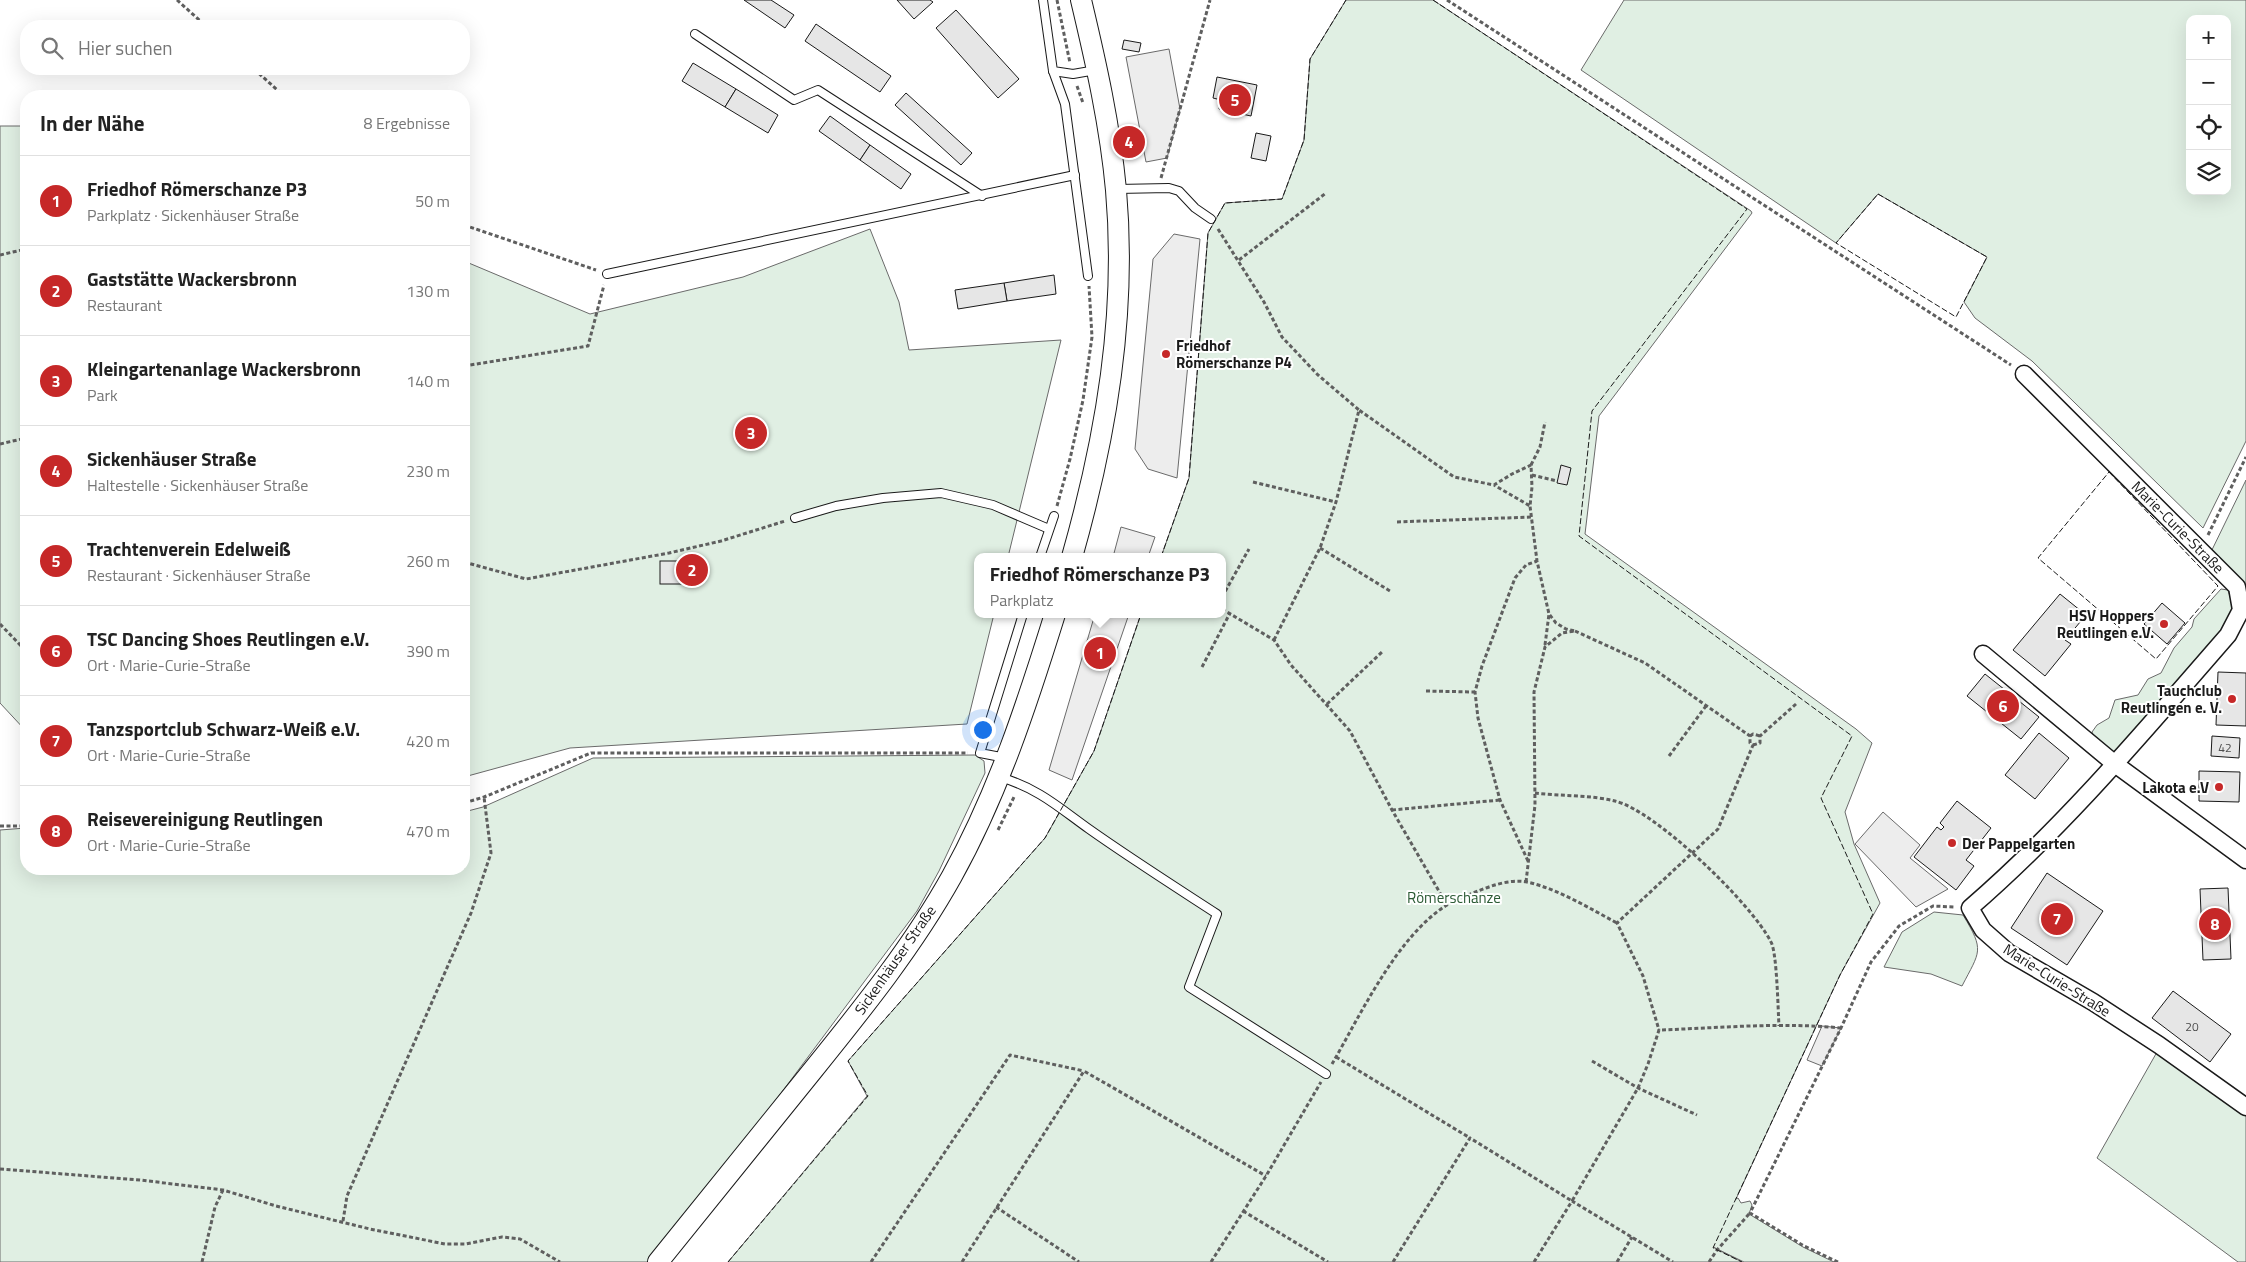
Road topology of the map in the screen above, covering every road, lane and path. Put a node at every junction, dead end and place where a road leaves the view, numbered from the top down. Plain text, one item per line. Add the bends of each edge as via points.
1 (177, 0) edge
2 (1043, 0) edge
3 (1057, 0) edge
4 (1081, 0) edge
5 (1210, 0) edge
6 (1447, 0) edge
7 (199, 20) edge
8 (695, 34) dead end
9 (1098, 70) junction
10 (1053, 72) junction
11 (1073, 74) junction
12 (261, 75) edge
13 (277, 90) edge
14 (1084, 106) dead end
15 (1075, 175) junction
16 (1159, 187) junction
17 (1116, 189) junction
18 (1326, 192) dead end
19 (982, 196) junction
20 (1211, 219) joint
21 (470, 228) edge
22 (20, 250) edge
23 (0, 255) edge
24 (1239, 260) junction
25 (607, 274) junction
26 (1088, 276) joint
27 (470, 365) edge
28 (2024, 374) joint
29 (1359, 410) junction
30 (1545, 422) dead end
31 (20, 439) edge
32 (0, 444) edge
33 (2246, 457) edge
34 (1531, 465) junction
35 (1532, 475) junction
36 (1557, 481) dead end
37 (1253, 482) dead end
38 (1494, 485) junction
39 (1336, 502) junction
40 (1530, 506) junction
41 (1054, 516) joint
42 (1531, 517) junction
43 (795, 518) joint
44 (1397, 522) dead end
45 (1049, 529) junction
46 (1320, 548) junction
47 (1249, 549) dead end
48 (2201, 549) junction
49 (1041, 553) edge
50 (1073, 553) edge
51 (1537, 561) junction
52 (470, 564) edge
53 (1226, 590) edge
54 (1390, 591) dead end
55 (1226, 612) edge
56 (1230, 614) junction
57 (1549, 614) junction
58 (1022, 618) edge
59 (1054, 618) edge
60 (0, 624) edge
61 (1575, 631) junction
62 (1274, 640) junction
63 (20, 646) edge
64 (1545, 647) junction
65 (1382, 652) dead end
66 (1983, 654) dead end
67 (1202, 667) dead end
68 (1426, 691) dead end
69 (1475, 692) junction
70 (1327, 704) junction
71 (1796, 704) dead end
72 (1706, 706) junction
73 (1750, 736) junction
74 (1760, 736) junction
75 (1753, 745) junction
76 (980, 753) junction
77 (1669, 756) dead end
78 (2115, 764) junction
79 (1004, 768) junction
80 (1535, 793) junction
81 (484, 797) junction
82 (1500, 800) junction
83 (470, 801) edge
84 (1392, 810) junction
85 (0, 826) edge
86 (20, 826) edge
87 (1693, 852) junction
88 (2246, 860) edge
89 (1529, 862) junction
90 (1526, 882) junction
91 (1447, 905) junction
92 (1970, 908) junction
93 (1617, 923) junction
94 (1779, 1026) junction
95 (1841, 1028) junction
96 (1659, 1030) junction
97 (1336, 1057) junction
98 (1592, 1061) dead end
99 (1084, 1071) junction
100 (1326, 1074) junction
101 (1638, 1088) junction
102 (2246, 1107) edge
103 (1697, 1115) dead end
104 (1470, 1138) junction
105 (0, 1169) edge
106 (1266, 1176) junction
107 (223, 1190) junction
108 (1572, 1201) junction
109 (996, 1207) junction
110 (1243, 1211) junction
111 (1750, 1213) junction
112 (343, 1221) junction
113 (1632, 1237) junction
114 (202, 1262) edge
115 (560, 1262) edge
116 (658, 1262) edge
117 (871, 1262) edge
118 (962, 1262) edge
119 (1079, 1262) edge
120 (1211, 1262) edge
121 (1328, 1262) edge
122 (1393, 1262) edge
123 (1534, 1262) edge
124 (1617, 1262) edge
125 (1673, 1262) edge
126 (1709, 1262) edge
127 (1838, 1262) edge

1 - 7 path
2 - 10 lane
3 - 11 path
4 - 9 street
5 - 16 path
6 - 28 path
8 - 19 lane via 794,100 818,90
9 - 11 lane
9 - 17 street
10 - 11 lane
10 - 15 lane via 1065,104
11 - 14 path
12 - 13 path
15 - 19 lane
15 - 26 lane
16 - 17 lane
16 - 20 lane via 1179,191
17 - 50 street via 1119,273 1112,371 1098,460
18 - 24 path
19 - 25 lane
20 - 24 path
21 - 25 path
22 - 23 path
24 - 29 path via 1282,338 1318,376
25 - 27 path via 588,346
26 - 41 path via 1092,338 1083,400
28 - 48 street, Marie-Curie-Straße
29 - 38 path via 1454,477
29 - 39 path
30 - 34 path via 1540,447
31 - 32 path
33 - 48 path
34 - 35 path
34 - 38 path
35 - 36 path
35 - 40 path
37 - 39 path
38 - 40 path
39 - 46 path
40 - 42 path
41 - 45 lane
42 - 44 path
42 - 51 path
43 - 45 lane via 836,506 941,493 993,505
43 - 52 path via 721,541 526,579
45 - 49 lane
46 - 54 path
46 - 62 path
47 - 53 path
48 - 78 street, Marie-Curie-Straße via 2237,587 2240,610 2228,635
51 - 57 path
51 - 69 path via 1526,565 1515,578
55 - 56 path
56 - 62 path
56 - 67 path
57 - 61 path via 1556,623
57 - 64 path
58 - 76 lane
59 - 79 street, Sickenhäuser Straße
60 - 63 path
61 - 64 path via 1562,633
61 - 72 path via 1645,663
62 - 70 path via 1291,665
64 - 80 path via 1534,692
65 - 70 path
66 - 78 street
68 - 69 path
69 - 82 path via 1478,718
70 - 84 path via 1350,731
71 - 74 path
72 - 73 path
72 - 77 path
73 - 74 path
73 - 75 path
74 - 75 path via 1760,743
75 - 87 path via 1718,828
76 - 79 lane
76 - 81 path via 591,753
78 - 88 street
78 - 92 street, Marie-Curie-Straße via 2003,880
79 - 100 lane via 1019,783 1049,798 1216,914 1189,987
79 - 116 street, Sickenhäuser Straße via 951,877 901,956 855,1018
80 - 87 path via 1616,801 1642,814
80 - 89 path
81 - 83 path
81 - 112 path via 491,853 471,913 347,1196
82 - 84 path
82 - 89 path
84 - 91 path
85 - 86 path
87 - 93 path
87 - 94 path via 1748,909 1772,944
89 - 90 path
90 - 91 path via 1509,881
90 - 93 path via 1567,897
91 - 97 path via 1415,932 1393,960
92 - 95 path via 1933,906 1900,926 1870,962
92 - 102 street, Marie-Curie-Straße via 1983,930 2009,953 2093,1002
93 - 96 path via 1643,976
94 - 95 path
94 - 96 path
95 - 111 path
96 - 101 path
97 - 100 path
97 - 104 path
98 - 101 path
99 - 106 path
99 - 109 path
99 - 117 path via 1010,1055
100 - 106 path
101 - 103 path
101 - 108 path
104 - 108 path
104 - 122 path
105 - 107 path
106 - 110 path
107 - 112 path
107 - 114 path via 215,1206
108 - 113 path
108 - 123 path
109 - 118 path
109 - 119 path
110 - 120 path
110 - 121 path
111 - 126 path
111 - 127 path via 1804,1246
112 - 115 path via 444,1244 520,1238
113 - 124 path
113 - 125 path

